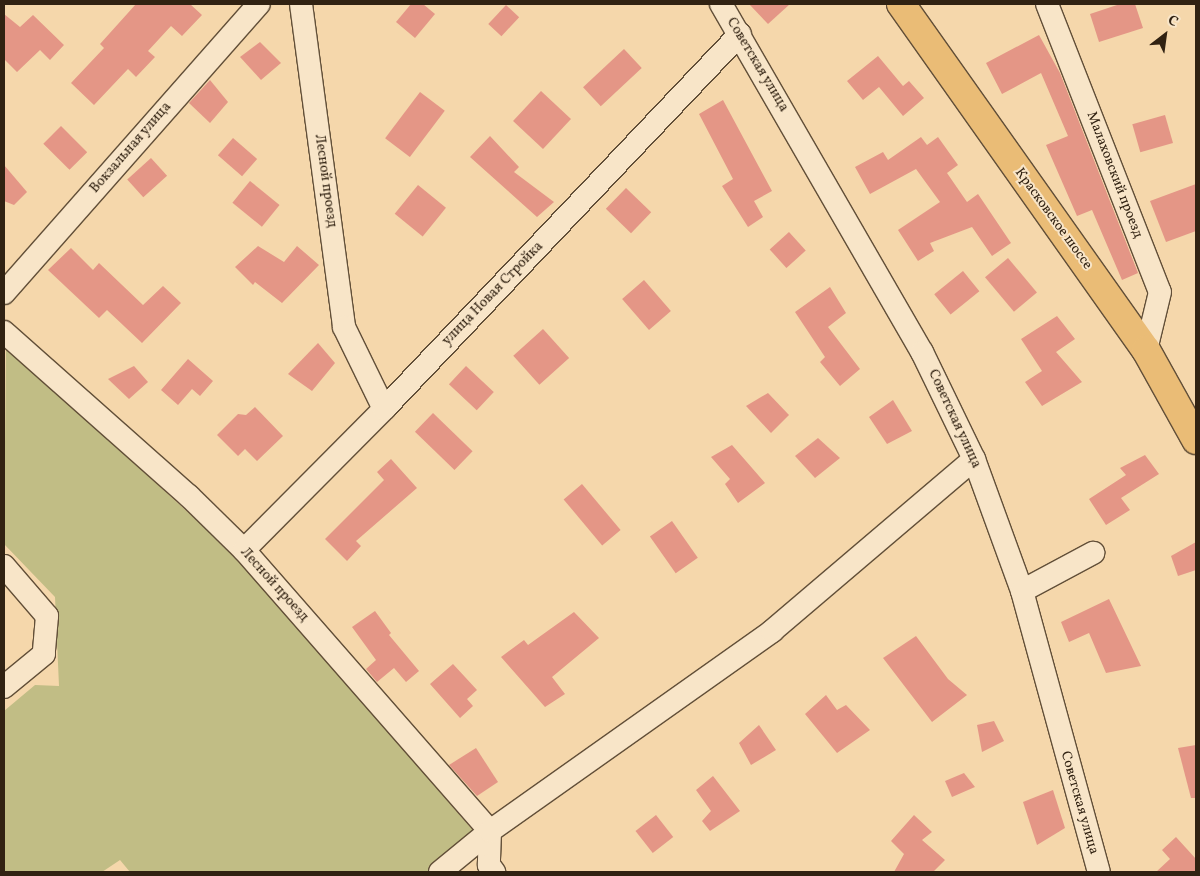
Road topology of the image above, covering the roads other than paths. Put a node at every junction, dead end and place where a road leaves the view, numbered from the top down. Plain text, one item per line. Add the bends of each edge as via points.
1 (259, 4) edge
2 (301, 4) edge
3 (720, 4) edge
4 (901, 4) edge
5 (1046, 4) edge
6 (740, 34) junction
7 (4, 292) edge
8 (4, 332) edge
9 (1146, 350) junction
10 (384, 409) junction
11 (1196, 440) edge
12 (974, 460) junction
13 (244, 550) junction
14 (1093, 553) dead end
15 (4, 566) edge
16 (1022, 591) junction
17 (4, 687) edge
18 (490, 831) junction
19 (440, 872) edge
20 (494, 872) edge
21 (1099, 872) edge

1 - 7 street, Вокзальная улица
2 - 10 street, Лесной проезд via 344,327
3 - 6 street, Советская улица
4 - 9 main road, Красковское шоссе
5 - 9 street, Малаховский проезд via 1160,292
6 - 10 street, улица Новая Стройка
6 - 12 street, Советская улица via 922,352
8 - 13 street, Лесной проезд via 189,496
9 - 11 main road, Красковское шоссе
10 - 13 street, улица Новая Стройка
12 - 16 street, Советская улица
12 - 18 street via 772,631
13 - 18 street, Лесной проезд
14 - 16 street
15 - 17 street via 47,616 44,654
16 - 21 street, Советская улица
18 - 19 street
18 - 20 street via 489,865

